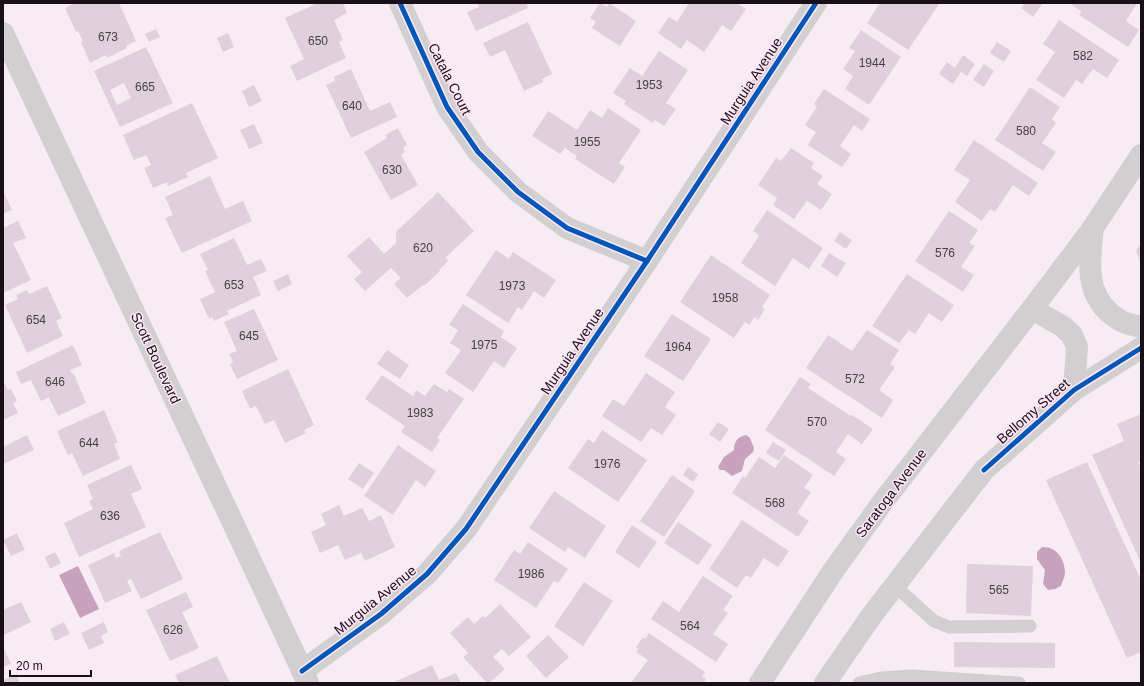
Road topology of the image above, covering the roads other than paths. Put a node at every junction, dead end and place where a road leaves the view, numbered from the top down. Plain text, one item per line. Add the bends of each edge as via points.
1 (400, 3) edge
2 (816, 3) edge
3 (3, 33) edge
4 (1141, 155) edge
5 (1093, 228) junction
6 (647, 262) junction
7 (1032, 309) junction
8 (1141, 327) edge
9 (1141, 348) edge
10 (1074, 390) junction
11 (895, 586) junction
12 (1030, 626) dead end
13 (305, 677) edge
14 (760, 683) edge
15 (825, 683) edge
16 (859, 683) edge
17 (1019, 683) edge

1 - 6 main road, Catala Court via 447,107 478,152 518,192 567,228
2 - 6 main road, Murguia Avenue
3 - 13 main road, Scott Boulevard
4 - 5 main road, Saratoga Avenue
5 - 7 main road, Saratoga Avenue
5 - 8 main road, Saratoga Avenue via 1090,278 1097,299 1118,320
6 - 13 main road, Murguia Avenue via 466,529 427,574
7 - 10 main road via 1062,326 1072,335 1077,347
7 - 14 main road, Saratoga Avenue via 882,503 833,571
9 - 10 main road, Bellomy Street
10 - 11 main road, Bellomy Street via 984,470
11 - 12 lane via 934,621 949,627
11 - 15 main road
16 - 17 lane via 881,678 912,676

